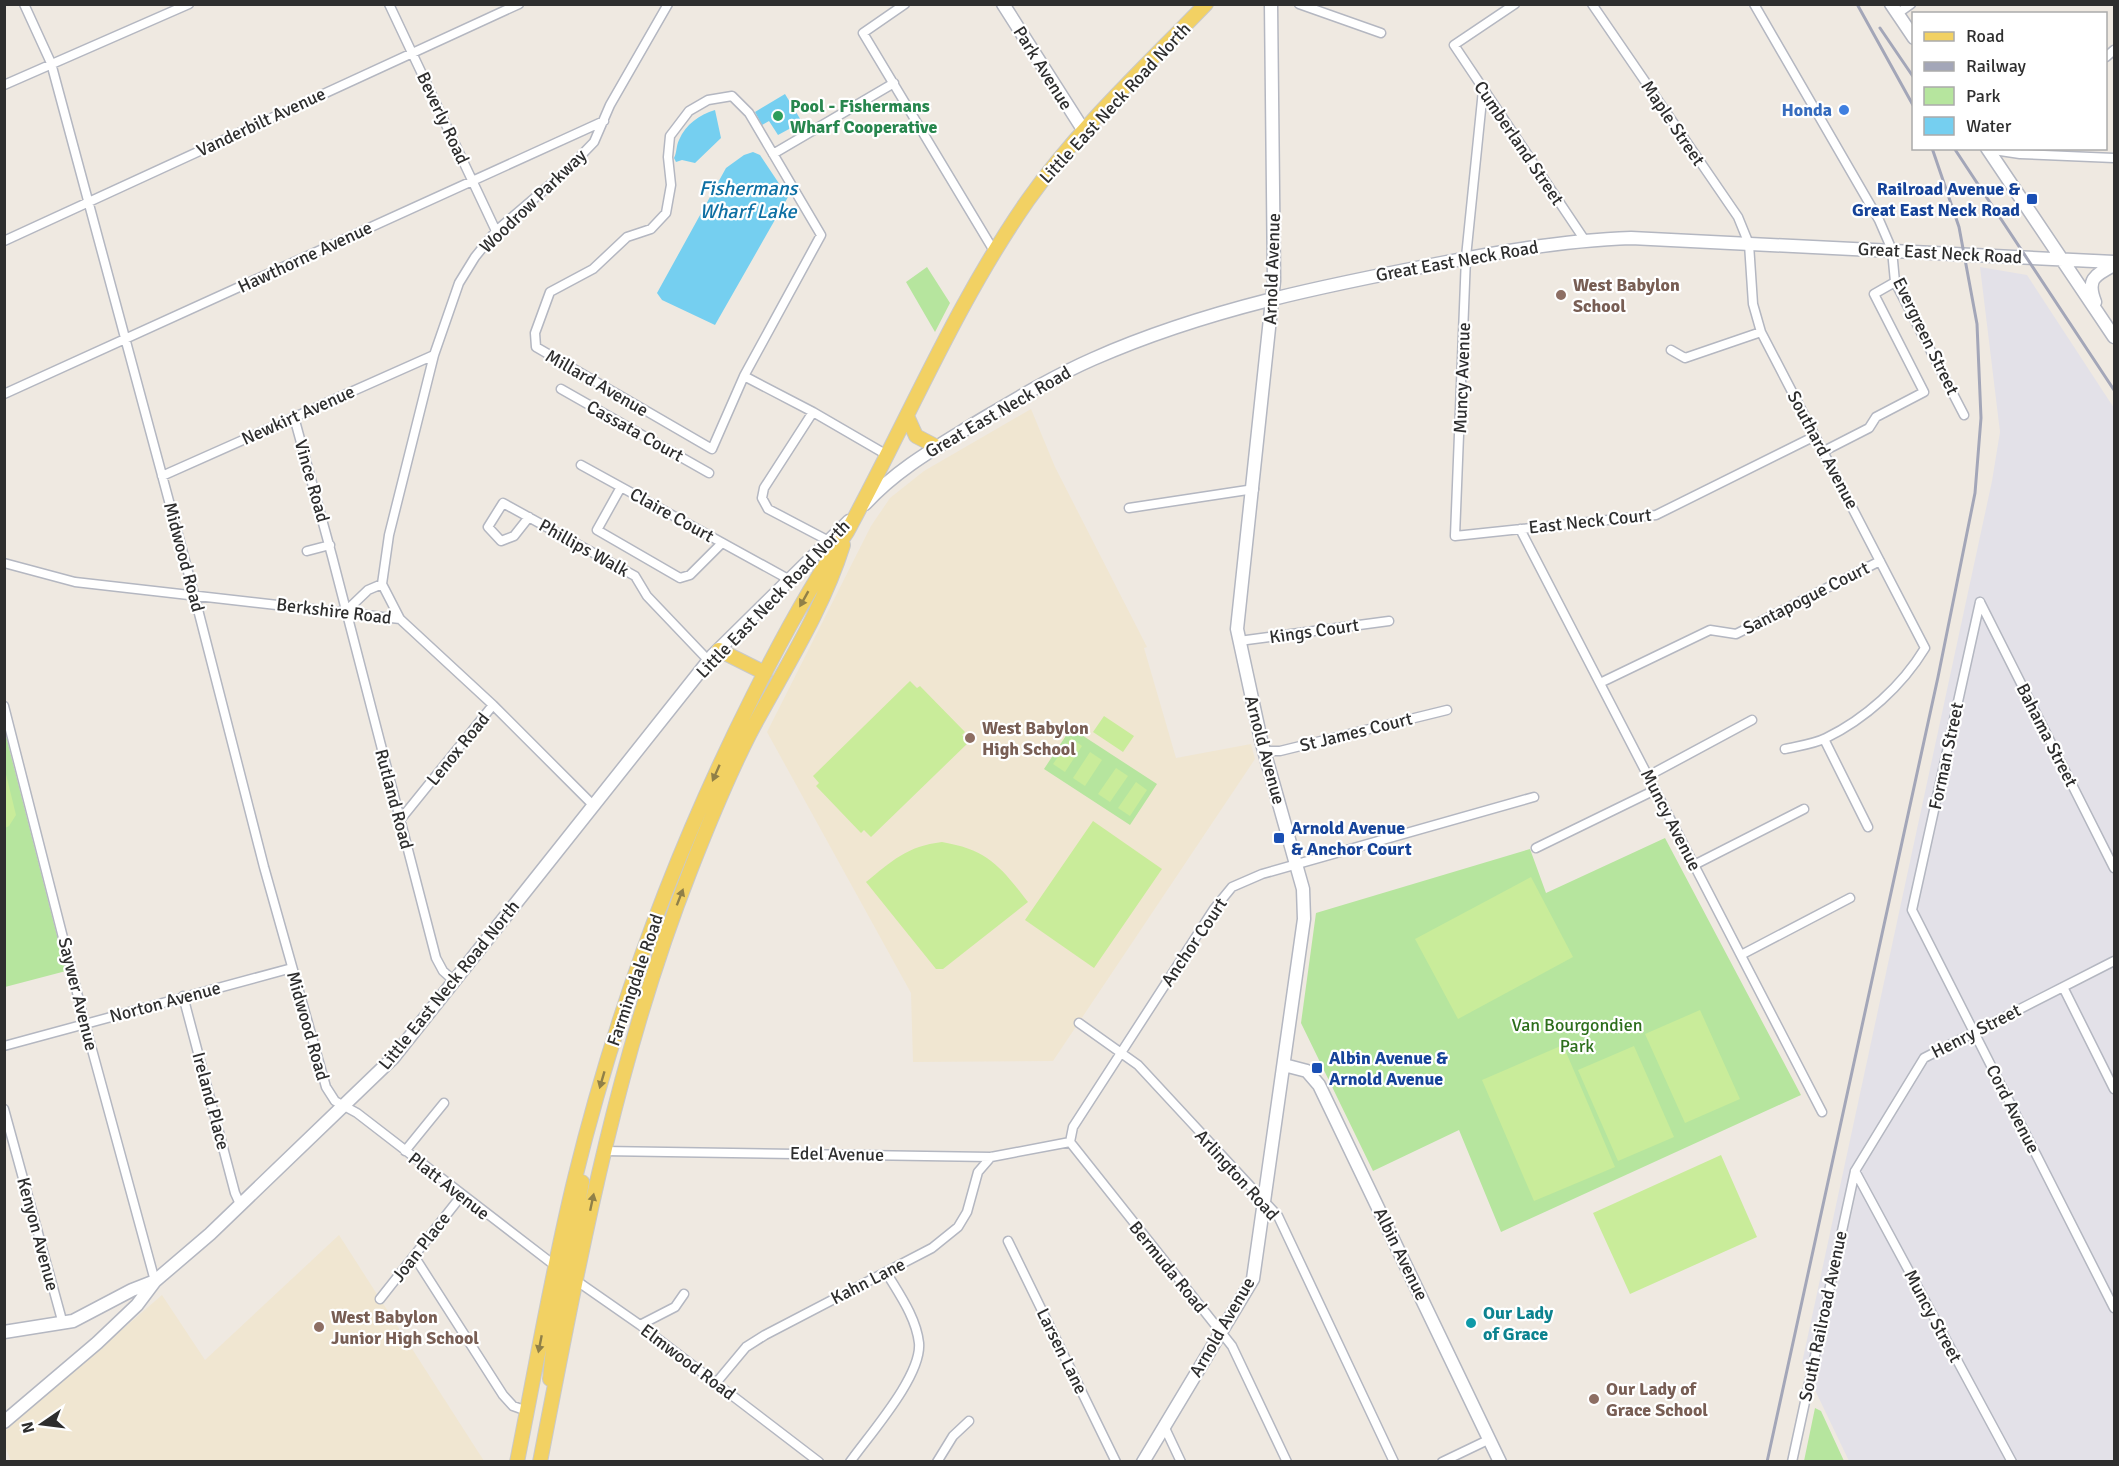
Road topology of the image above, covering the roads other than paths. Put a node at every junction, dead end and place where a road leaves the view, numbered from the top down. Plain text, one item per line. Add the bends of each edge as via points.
1 (24, 4) edge
2 (189, 4) edge
3 (389, 4) edge
4 (519, 4) edge
5 (668, 4) edge
6 (905, 4) edge
7 (1003, 4) edge
8 (1206, 4) edge
9 (1271, 4) edge
10 (1299, 4) edge
11 (1515, 4) edge
12 (1592, 4) edge
13 (1754, 4) edge
14 (1911, 4) edge
15 (1894, 9) edge
16 (1381, 33) dead end
17 (1912, 35) edge
18 (414, 53) junction
19 (51, 63) junction
20 (894, 83) junction
21 (4, 85) edge
22 (1483, 90) junction
23 (605, 121) junction
24 (1084, 131) junction
25 (1988, 150) edge
26 (1994, 150) edge
27 (774, 154) junction
28 (2115, 158) edge
29 (472, 180) junction
30 (87, 202) junction
31 (496, 231) junction
32 (1584, 239) junction
33 (4, 241) edge
34 (1749, 244) junction
35 (1892, 250) junction
36 (994, 251) junction
37 (1466, 257) junction
38 (2061, 259) junction
39 (2115, 264) edge
40 (1895, 282) junction
41 (1273, 299) junction
42 (2101, 317) junction
43 (1761, 332) junction
44 (2115, 337) edge
45 (125, 340) junction
46 (1671, 350) dead end
47 (434, 355) junction
48 (744, 376) junction
49 (561, 389) dead end
50 (4, 394) edge
51 (813, 412) junction
52 (1964, 415) dead end
53 (907, 416) junction
54 (294, 417) junction
55 (1815, 436) junction
56 (937, 447) junction
57 (1824, 451) junction
58 (887, 455) junction
59 (581, 465) dead end
60 (709, 473) dead end
61 (162, 476) junction
62 (621, 487) junction
63 (1254, 489) junction
64 (1129, 508) dead end
65 (857, 512) junction
66 (529, 517) junction
67 (1520, 529) junction
68 (847, 532) junction
69 (1455, 536) joint
70 (829, 541) junction
71 (722, 543) junction
72 (330, 546) junction
73 (306, 551) dead end
74 (1880, 561) junction
75 (4, 563) edge
76 (790, 580) junction
77 (382, 584) junction
78 (194, 594) junction
79 (1980, 602) joint
80 (345, 612) junction
81 (400, 619) junction
82 (1389, 621) dead end
83 (1239, 641) junction
84 (719, 650) junction
85 (708, 660) junction
86 (765, 673) junction
87 (1600, 683) junction
88 (493, 705) junction
89 (4, 706) edge
90 (1447, 710) dead end
91 (1752, 720) dead end
92 (1824, 739) junction
93 (1785, 749) dead end
94 (1264, 751) junction
95 (1648, 777) junction
96 (1655, 790) junction
97 (1534, 797) dead end
98 (594, 804) junction
99 (1804, 809) dead end
100 (400, 820) junction
101 (1868, 827) dead end
102 (1536, 848) dead end
103 (1296, 863) junction
104 (1694, 865) junction
105 (2115, 868) edge
106 (1850, 898) dead end
107 (1912, 910) joint
108 (1741, 955) junction
109 (2115, 961) edge
110 (292, 968) junction
111 (454, 981) junction
112 (2062, 987) junction
113 (183, 996) junction
114 (1079, 1023) dead end
115 (85, 1024) junction
116 (1974, 1032) junction
117 (4, 1046) edge
118 (1121, 1052) junction
119 (1284, 1065) junction
120 (2115, 1089) edge
121 (444, 1103) dead end
122 (343, 1106) junction
123 (4, 1109) edge
124 (1822, 1112) dead end
125 (1070, 1142) junction
126 (405, 1151) junction
127 (603, 1151) junction
128 (991, 1157) junction
129 (1855, 1172) junction
130 (462, 1195) junction
131 (1265, 1201) junction
132 (240, 1204) junction
133 (1008, 1241) dead end
134 (414, 1256) junction
135 (886, 1272) junction
136 (565, 1273) junction
137 (155, 1281) junction
138 (684, 1294) dead end
139 (380, 1299) dead end
140 (2115, 1308) edge
141 (63, 1324) junction
142 (640, 1325) junction
143 (4, 1332) edge
144 (1222, 1332) junction
145 (716, 1383) junction
146 (527, 1411) junction
147 (969, 1421) dead end
148 (4, 1422) edge
149 (1164, 1426) junction
150 (1490, 1439) junction
151 (517, 1461) edge
152 (540, 1461) edge
153 (819, 1461) edge
154 (850, 1461) edge
155 (937, 1461) edge
156 (1116, 1461) edge
157 (1143, 1461) edge
158 (1181, 1461) edge
159 (1287, 1461) edge
160 (1394, 1461) edge
161 (1442, 1461) edge
162 (1500, 1461) edge
163 (1792, 1461) edge
164 (2012, 1461) edge

1 - 19 street, Midwood Road
2 - 19 street
3 - 18 street, Beverly Road
4 - 18 street, Vanderbilt Avenue
5 - 23 street, Woodrow Parkway via 610,105
6 - 20 street via 863,33
7 - 24 main road, Park Avenue
8 - 24 main road, Little East Neck Road North
9 - 41 main road, Arnold Avenue
10 - 16 street
11 - 22 street, Cumberland Street via 1454,45
12 - 34 street, Maple Street via 1738,217
13 - 35 street, Evergreen Street via 1880,220
14 - 15 street
15 - 17 main road
18 - 29 street, Beverly Road
18 - 30 street, Vanderbilt Avenue
19 - 21 street
19 - 30 street, Midwood Road
20 - 27 street
20 - 36 street
22 - 32 street, Cumberland Street
22 - 37 street, Muncy Avenue
23 - 29 street, Hawthorne Avenue
23 - 31 street, Woodrow Parkway via 580,158
24 - 36 main road, Little East Neck Road North via 1039,184
25 - 38 main road
26 - 28 street
27 - 48 street, Millard Avenue via 821,235
27 - 48 street, Millard Avenue via 749,113 732,96 708,99 689,111 670,136 671,185 666,213 651,229 627,237 593,269 550,292 535,333 536,348 712,449
29 - 31 street, Beverly Road
29 - 45 street, Hawthorne Avenue
30 - 33 street, Vanderbilt Avenue
30 - 45 street, Midwood Road
31 - 47 street, Woodrow Parkway via 459,283
32 - 34 main road, Great East Neck Road
32 - 37 main road, Great East Neck Road
34 - 35 main road, Great East Neck Road
34 - 43 street, Southard Avenue via 1753,304
35 - 38 main road, Great East Neck Road
35 - 40 street, Evergreen Street
36 - 53 main road, Little East Neck Road North
37 - 41 main road, Great East Neck Road
37 - 69 street, Muncy Avenue
38 - 39 main road, Great East Neck Road
38 - 42 main road
39 - 42 main road via 2099,274 2090,289
40 - 52 street, Evergreen Street
40 - 57 street via 1874,294 1924,392 1876,417 1869,428
41 - 56 main road, Great East Neck Road via 1176,327 1092,360 1031,390
41 - 63 main road, Arnold Avenue
42 - 44 main road
43 - 46 street via 1685,358
43 - 55 street, Southard Avenue
45 - 50 street, Hawthorne Avenue
45 - 61 street, Midwood Road
47 - 54 street, Newkirt Avenue
47 - 77 street, Woodrow Parkway via 389,535
48 - 51 street
49 - 60 street, Cassata Court
51 - 58 street
51 - 70 street via 764,488 762,498 768,509
53 - 56 main road via 916,436
53 - 58 main road, Little East Neck Road North
54 - 61 street, Newkirt Avenue
54 - 72 street, Vince Road
55 - 57 street, Southard Avenue
55 - 67 street, East Neck Court via 1656,515
56 - 65 main road, Great East Neck Road via 896,473
57 - 74 street, Southard Avenue
58 - 65 main road, Little East Neck Road North
59 - 62 street, Claire Court
61 - 78 street, Midwood Road
62 - 71 street, Claire Court
62 - 71 street, Claire Court via 597,531 680,578 690,575
63 - 64 street
63 - 83 main road, Arnold Avenue via 1238,617
65 - 68 main road, Farmingdale Road
65 - 70 main road, Little East Neck Road North
66 - 66 street, Phillips Walk via 503,503 488,527 501,541 514,536
66 - 85 street, Phillips Walk via 635,576 647,596
67 - 69 street, East Neck Court
67 - 87 street, Muncy Avenue
68 -> 86 main road, Farmingdale Road via 819,573
127 -> 68 main road, Farmingdale Road via 642,1004 691,869 751,733 833,578
70 - 76 main road, Little East Neck Road North
71 - 76 street, Claire Court
72 - 73 street, Vince Road
72 - 80 street, Vince Road
74 - 87 street, Santapogue Court via 1736,634 1710,630
74 - 92 street, Southard Avenue via 1925,648 1915,664 1864,716
75 - 78 street, Berkshire Road via 75,582
76 - 84 main road, Little East Neck Road North
77 - 80 street via 368,590
77 - 81 street
78 - 80 street, Berkshire Road
78 - 110 street, Midwood Road
79 - 105 street, Bahama Street
79 - 107 street, Forman Street
80 - 81 street, Berkshire Road
80 - 100 street, Rutland Road
81 - 88 street, Berkshire Road
82 - 83 street, Kings Court
83 - 94 main road, Arnold Avenue
84 - 85 main road, Little East Neck Road North
84 - 86 main road
85 - 98 main road, Little East Neck Road North
86 -> 136 main road, Farmingdale Road via 668,885 623,1010 583,1146
87 - 95 street, Muncy Avenue
88 - 98 street, Berkshire Road
88 - 100 street, Lenox Road
89 - 115 street, Saywer Avenue
90 - 94 street, St James Court via 1280,751
91 - 95 street
92 - 93 street
92 - 101 street
94 - 103 main road, Arnold Avenue
95 - 96 street, Muncy Avenue
96 - 102 street
96 - 104 street, Muncy Avenue
97 - 103 street, Anchor Court
98 - 111 main road, Little East Neck Road North
99 - 104 street
100 - 111 street, Rutland Road via 437,962
103 - 118 street, Anchor Court via 1232,886
103 - 119 main road, Arnold Avenue via 1304,912
104 - 108 street, Muncy Avenue
106 - 108 street
107 - 116 street, Cord Avenue
108 - 124 street, Muncy Avenue
109 - 112 street, Henry Street
110 - 113 street, Norton Avenue
110 - 122 street, Midwood Road via 326,1088
111 - 122 main road, Little East Neck Road North via 399,1052
112 - 116 street, Henry Street
112 - 120 street
113 - 115 street, Norton Avenue
113 - 132 street, Ireland Place
114 - 118 street, Arlington Road
115 - 117 street, Norton Avenue
115 - 137 street, Saywer Avenue
116 - 129 street, Henry Street via 1924,1058
116 - 140 street, Cord Avenue
118 - 125 street, Anchor Court via 1073,1127
118 - 131 street, Arlington Road via 1138,1065 1242,1181
119 - 131 main road, Arnold Avenue
119 - 150 main road, Albin Avenue via 1307,1071 1319,1085
121 - 126 street
122 - 126 street, Platt Avenue
122 - 132 main road, Little East Neck Road North
123 - 141 street, Kenyon Avenue
125 - 128 street, Edel Avenue
125 - 144 street, Bermuda Road
126 - 130 street, Platt Avenue
127 - 128 street, Edel Avenue
136 -> 127 main road, Farmingdale Road
128 - 135 street, Kahn Lane via 978,1172 975,1190 958,1227 932,1248
129 - 163 street, South Railroad Avenue
129 - 164 street, Muncy Street
130 - 134 street, Joan Place
130 - 136 street, Platt Avenue
131 - 144 main road, Arnold Avenue via 1253,1280
131 - 160 street, Arlington Road via 1278,1216
132 - 137 main road, Little East Neck Road North
133 - 156 street, Larsen Lane
134 - 139 street, Joan Place
134 - 146 street via 503,1395 513,1406
135 - 145 street, Kahn Lane via 747,1347
135 - 154 street via 915,1326 917,1358 910,1377
136 - 142 street, Elmwood Road
136 -> 146 main road, Farmingdale Road
136 - 152 main road via 552,1345 550,1411
137 - 141 main road
137 - 148 main road, Little East Neck Road North via 137,1305 85,1354
138 - 142 street via 675,1307
141 - 143 main road
142 - 145 street, Elmwood Road
144 - 149 main road, Arnold Avenue
144 - 159 street, Bermuda Road
145 - 153 street, Elmwood Road
146 - 151 main road, Farmingdale Road
147 - 155 street
149 - 157 main road, Arnold Avenue
149 - 158 street
150 - 161 street
150 - 162 main road, Albin Avenue

